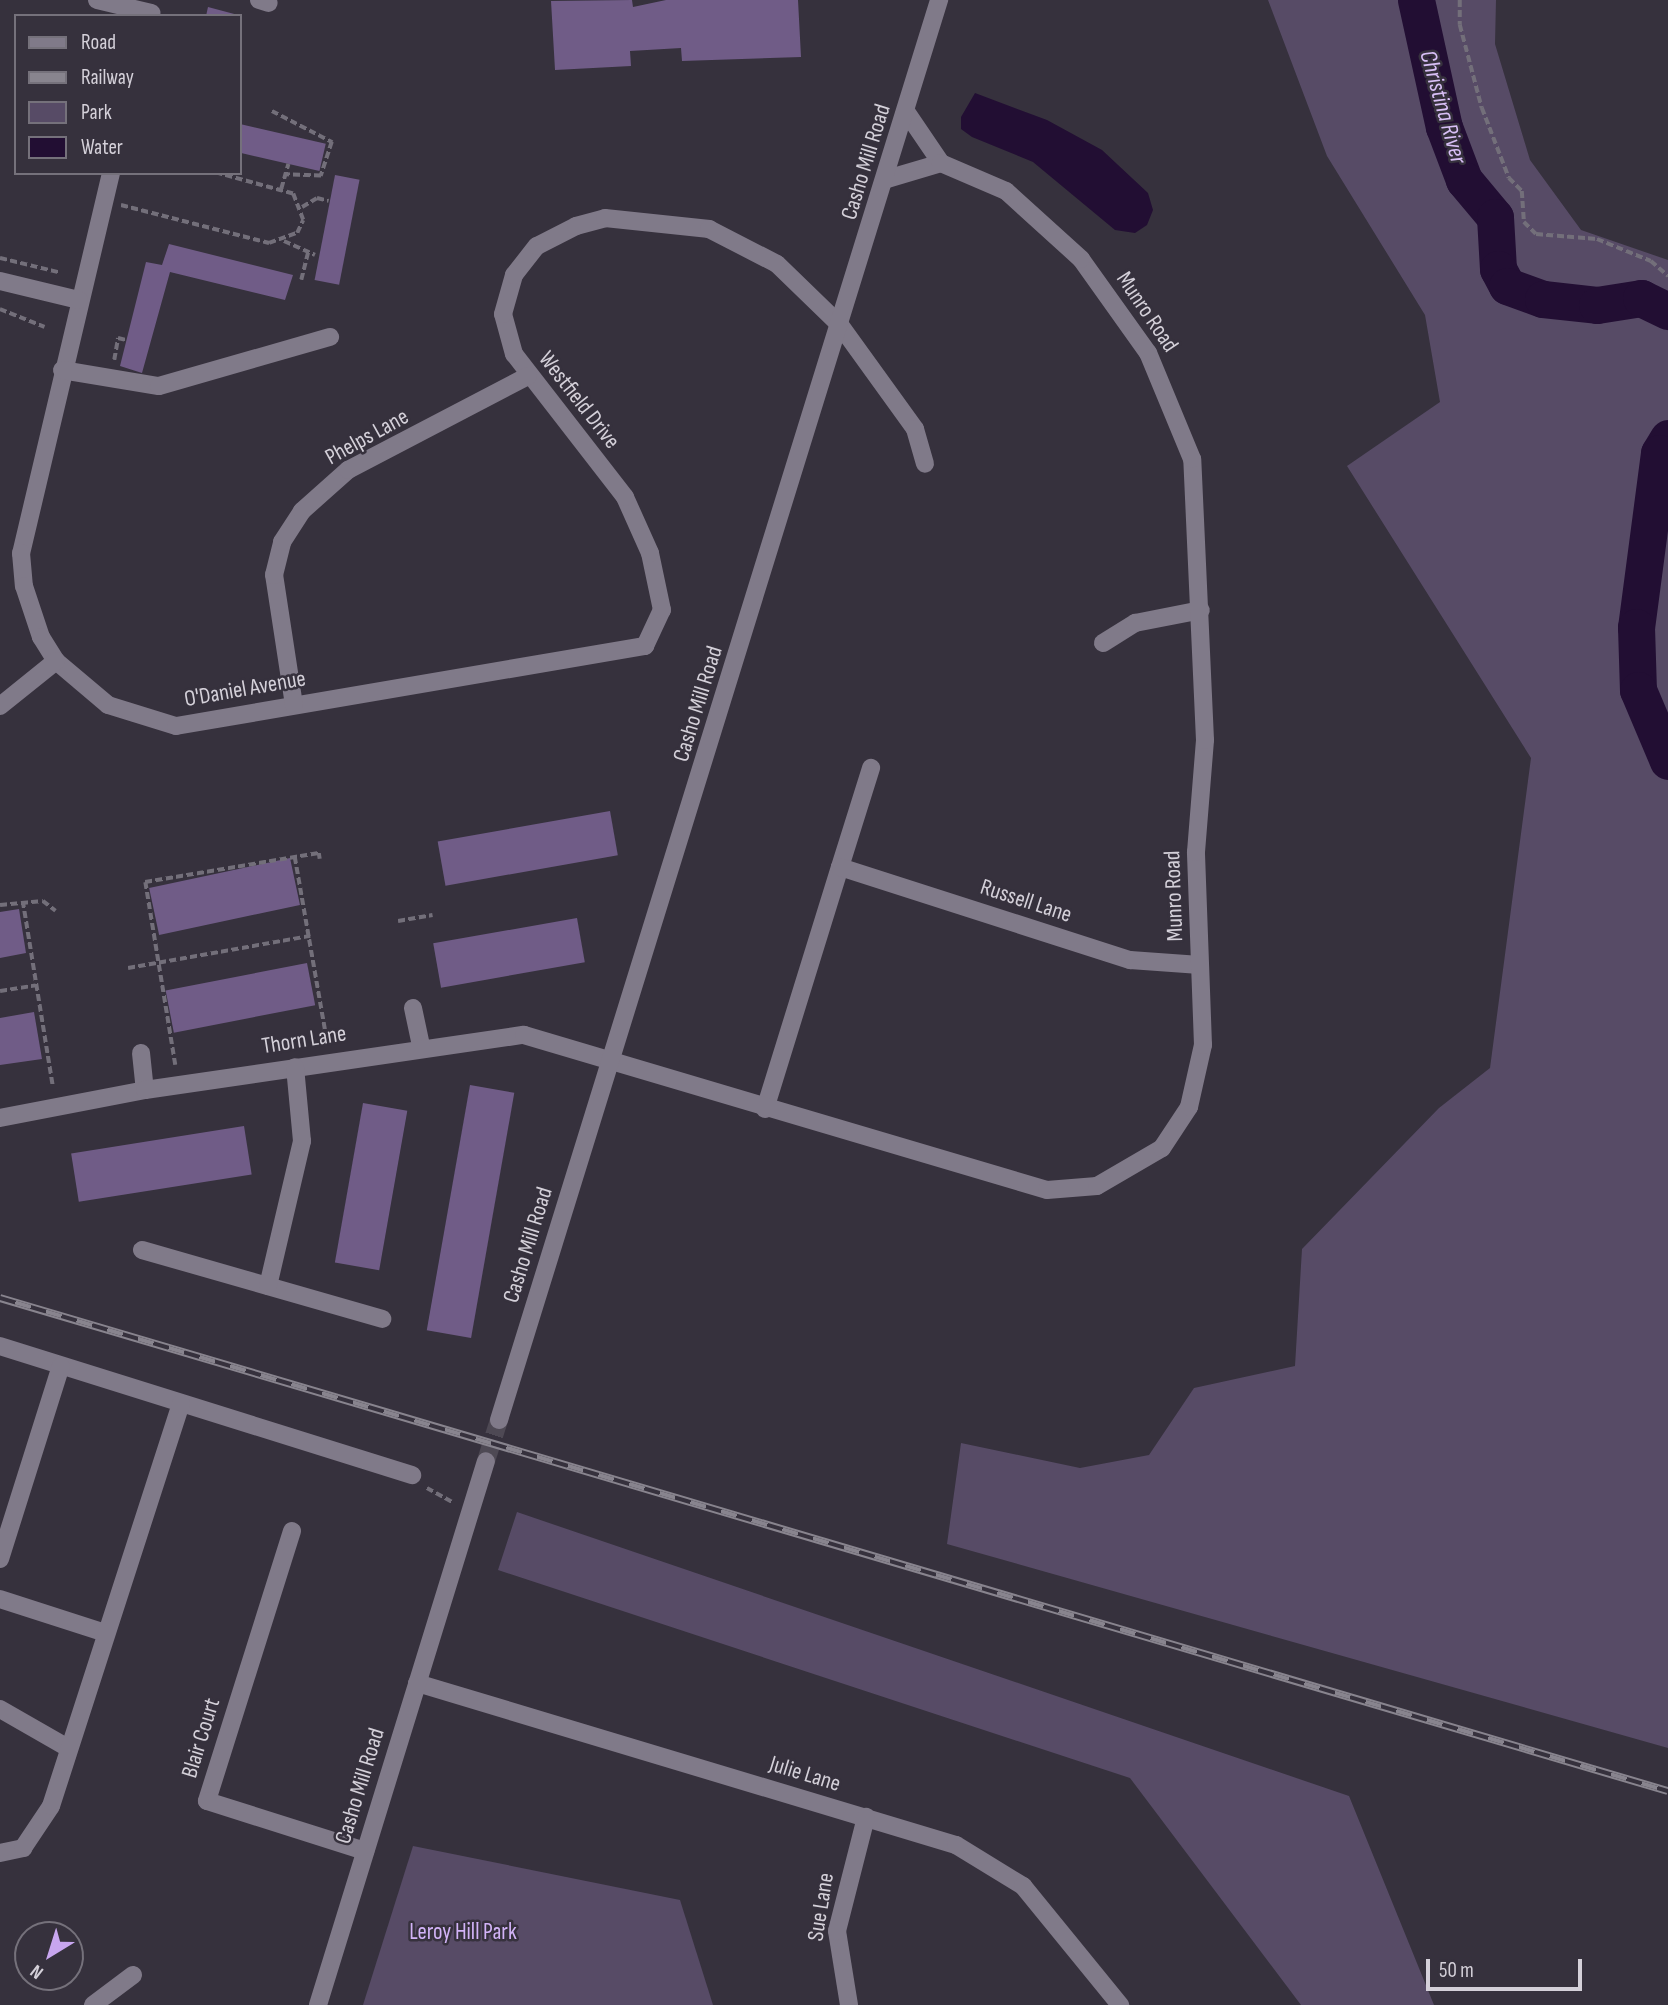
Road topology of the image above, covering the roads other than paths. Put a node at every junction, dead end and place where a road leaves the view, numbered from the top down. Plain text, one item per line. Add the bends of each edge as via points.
1 (97, 0) edge
2 (939, 0) edge
3 (152, 10) edge
4 (907, 113) junction
5 (941, 163) junction
6 (110, 175) edge
7 (887, 178) junction
8 (0, 281) edge
9 (79, 300) junction
10 (840, 325) junction
11 (330, 337) dead end
12 (61, 370) junction
13 (528, 376) junction
14 (925, 464) dead end
15 (1201, 611) junction
16 (659, 628) joint
17 (1103, 643) dead end
18 (56, 661) junction
19 (294, 705) junction
20 (0, 706) edge
21 (871, 768) dead end
22 (840, 867) junction
23 (1200, 965) junction
24 (413, 1008) dead end
25 (421, 1047) junction
26 (141, 1052) dead end
27 (613, 1063) junction
28 (295, 1067) junction
29 (145, 1090) junction
30 (765, 1109) junction
31 (0, 1118) edge
32 (142, 1250) dead end
33 (268, 1286) junction
34 (383, 1319) dead end
35 (0, 1346) edge
36 (61, 1366) junction
37 (181, 1403) junction
38 (499, 1420) tunnel mouth
39 (486, 1461) tunnel mouth
40 (412, 1475) road end
41 (292, 1531) dead end
42 (0, 1559) edge
43 (0, 1600) edge
44 (105, 1633) junction
45 (417, 1683) junction
46 (0, 1709) edge
47 (68, 1748) junction
48 (866, 1817) junction
49 (365, 1851) junction
50 (0, 1853) edge
51 (133, 1975) dead end
52 (93, 2005) edge
53 (318, 2005) edge
54 (849, 2005) edge
55 (1120, 2005) edge

1 - 3 street
2 - 4 street, Casho Mill Road
4 - 5 street
4 - 7 street, Casho Mill Road
5 - 7 street
5 - 15 street, Munro Road via 979,176 1034,211 1081,259 1148,353 1192,459
6 - 9 street, O'Daniel Avenue
7 - 10 street, Casho Mill Road
8 - 9 street
9 - 12 street, O'Daniel Avenue
10 - 13 street, Westfield Drive via 776,264 731,238 605,218 558,231 514,275 503,314 514,354
10 - 14 street, Westfield Drive via 915,429
10 - 27 street, Casho Mill Road
11 - 12 street via 159,386
12 - 18 street, O'Daniel Avenue via 21,553 32,613
13 - 16 street, Westfield Drive via 625,497 650,553 662,610
13 - 19 street, Phelps Lane via 348,470 302,511 282,542 274,575
15 - 17 street via 1135,622
15 - 23 street, Munro Road
16 - 19 street, O'Daniel Avenue via 645,646 616,655
18 - 19 street, O'Daniel Avenue via 107,705 176,726
18 - 20 street
21 - 22 street
22 - 23 street, Russell Lane via 1130,960
22 - 30 street
23 - 30 street, Munro Road via 1203,1045 1189,1107 1142,1165 1097,1186 1047,1191 1017,1185
24 - 25 street
25 - 27 street, Thorn Lane via 524,1035
25 - 28 street, Thorn Lane
26 - 29 street
27 - 30 street, Munro Road
27 - 38 street, Casho Mill Road
28 - 29 street, Thorn Lane
28 - 33 street via 302,1141
29 - 31 street, Thorn Lane
32 - 33 street
33 - 34 street
35 - 36 street
36 - 37 street
36 - 42 street
37 - 40 street
37 - 44 street
39 - 45 street, Casho Mill Road
41 - 49 street, Blair Court via 207,1801
43 - 44 street
44 - 47 street
45 - 48 street, Julie Lane
45 - 49 street, Casho Mill Road
46 - 47 street
47 - 50 street via 43,1826 23,1848
48 - 54 street, Sue Lane via 837,1931
48 - 55 street, Julie Lane via 956,1845 1002,1870 1042,1905
49 - 53 street, Casho Mill Road
51 - 52 street

